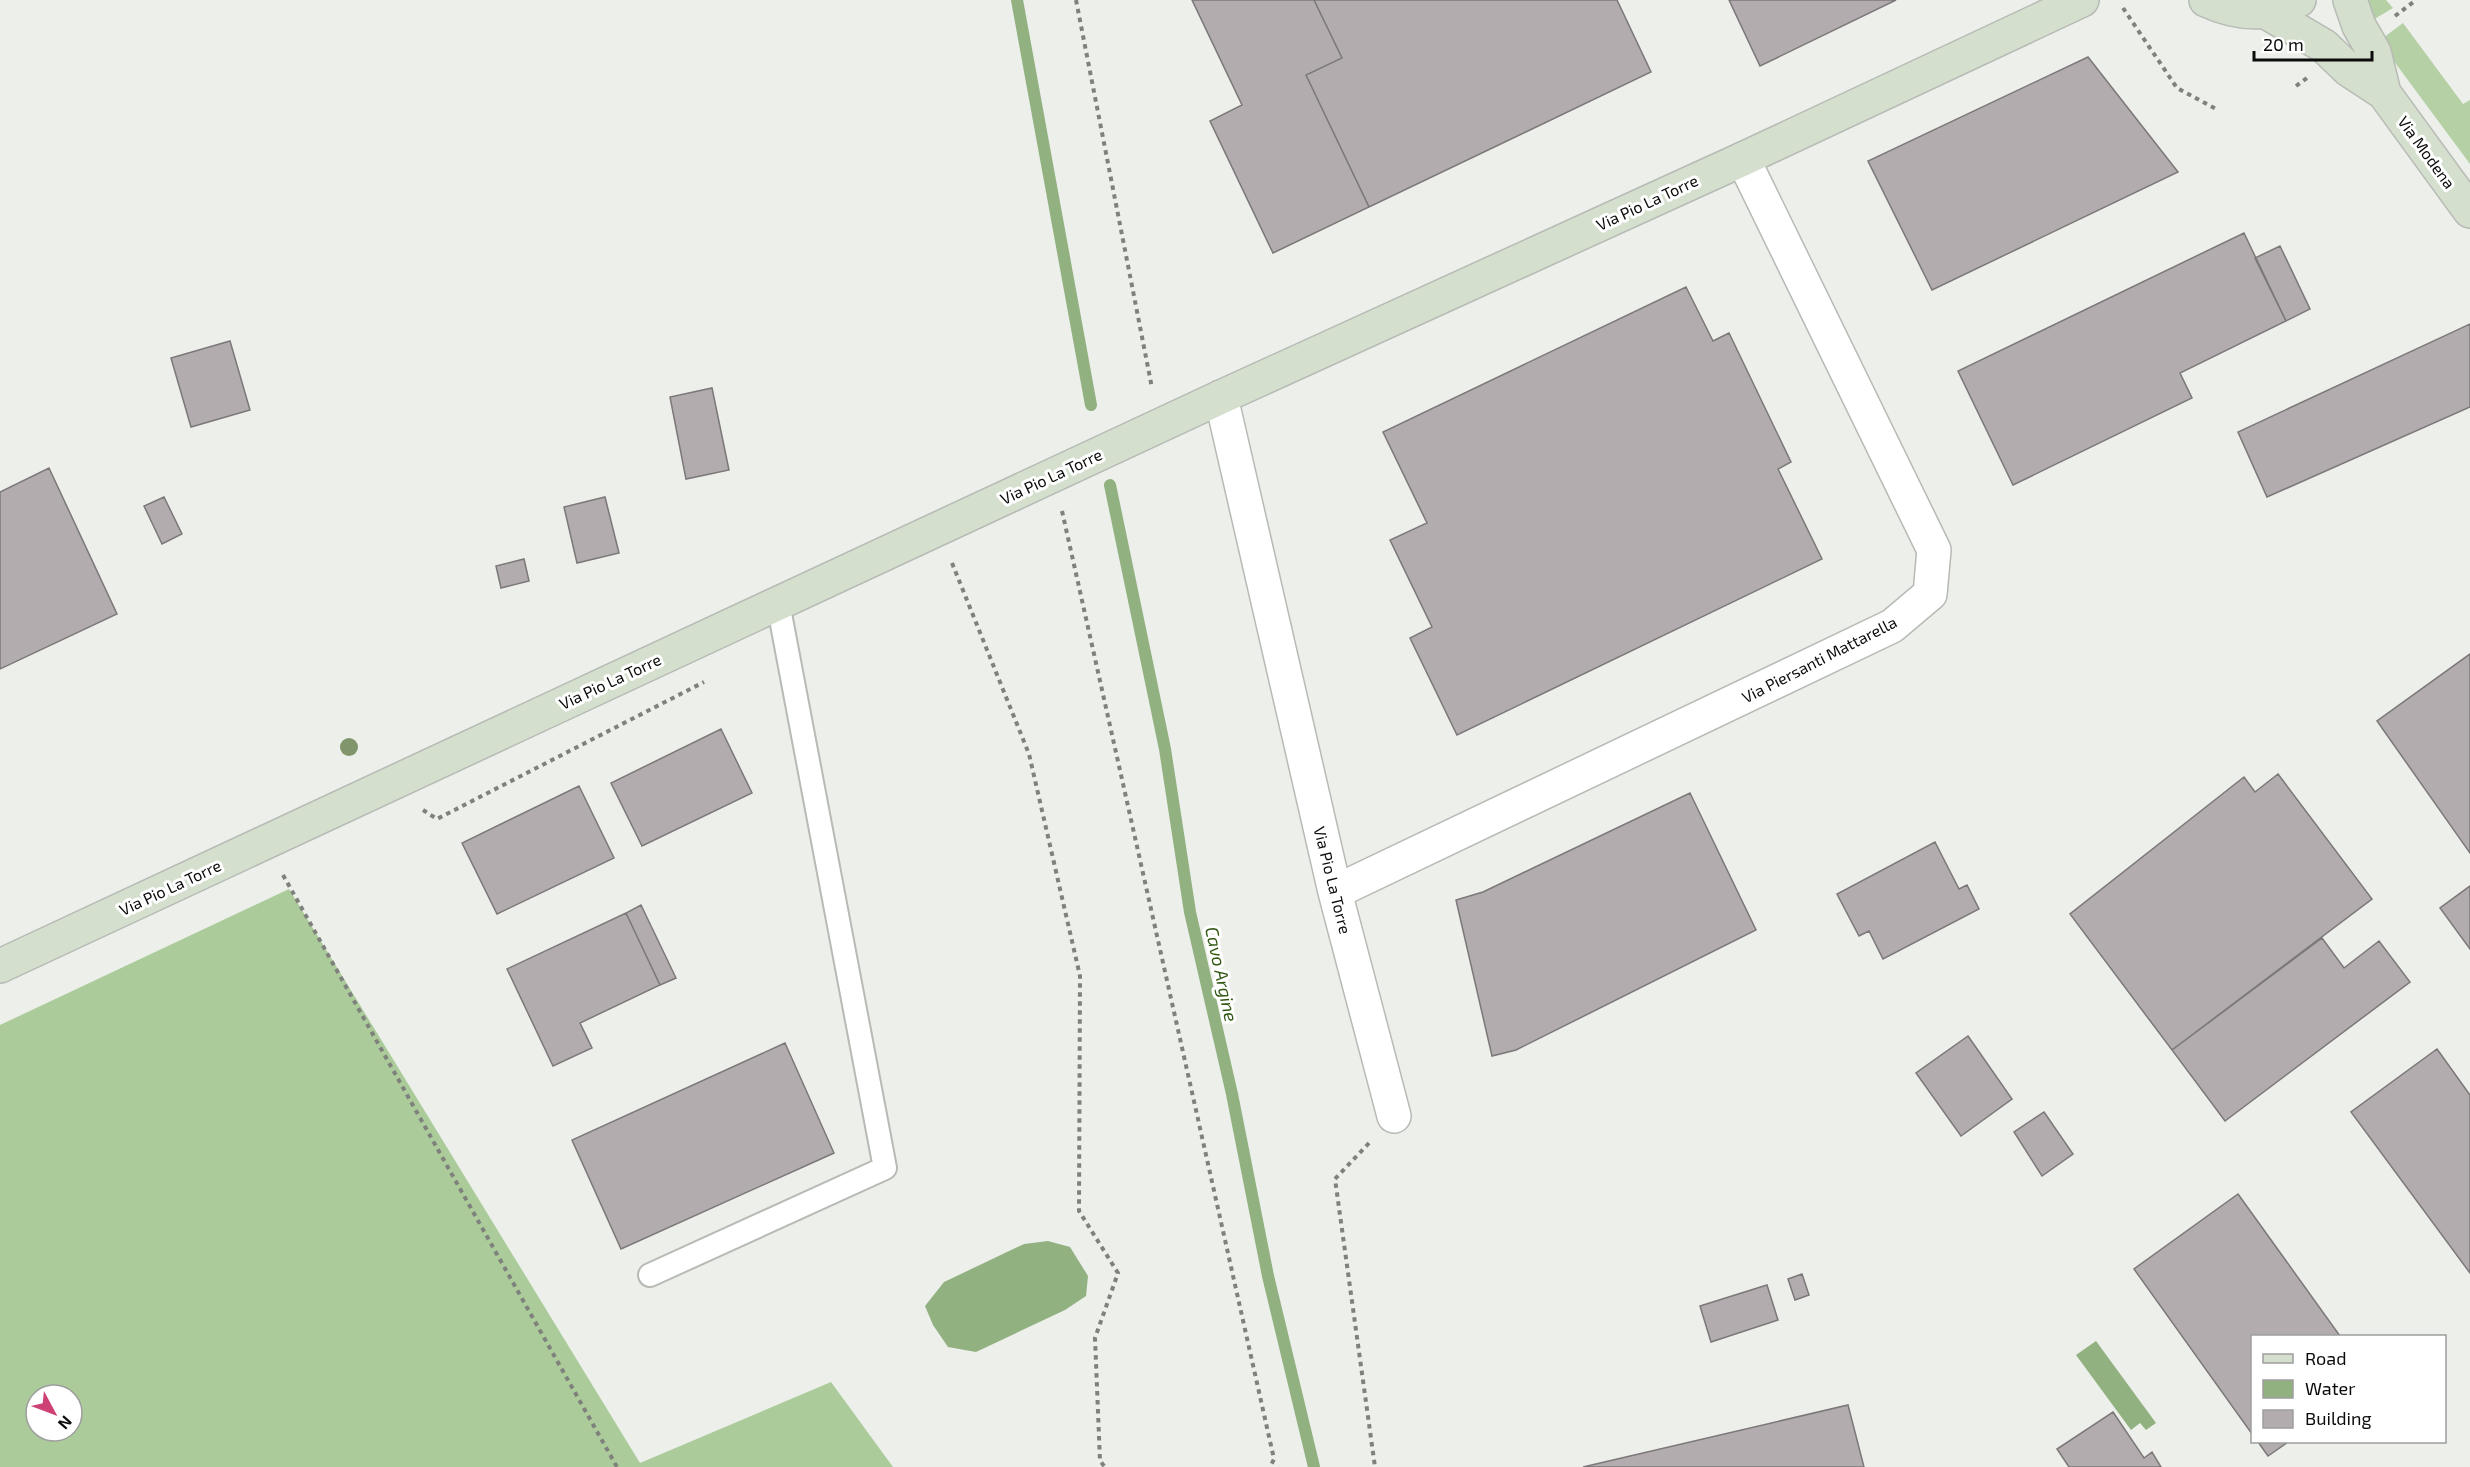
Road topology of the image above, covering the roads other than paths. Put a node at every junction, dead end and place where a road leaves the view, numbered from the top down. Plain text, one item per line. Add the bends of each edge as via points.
1 (2206, 0) edge
2 (2299, 0) edge
3 (2350, 0) edge
4 (2076, 1) edge
5 (2266, 12) junction
6 (2384, 93) junction
7 (1743, 159) junction
8 (2470, 211) edge
9 (1221, 397) junction
10 (778, 603) junction
11 (1335, 891) junction
12 (0, 966) edge
13 (1394, 1116) road end
14 (650, 1275) dead end

1 - 5 street via 2245,12
2 - 5 street
3 - 6 street, Via Modena via 2374,52
4 - 7 street, Via Pio La Torre
5 - 6 street, Via Modena via 2324,46 2349,70
6 - 8 street, Via Modena
7 - 9 street, Via Pio La Torre
7 - 11 street, Via Piersanti Mattarella via 1934,550 1930,594 1892,626
9 - 10 street, Via Pio La Torre
9 - 11 street, Via Pio La Torre
10 - 12 street, Via Pio La Torre
10 - 14 lane via 885,1168
11 - 13 street, Via Pio La Torre

